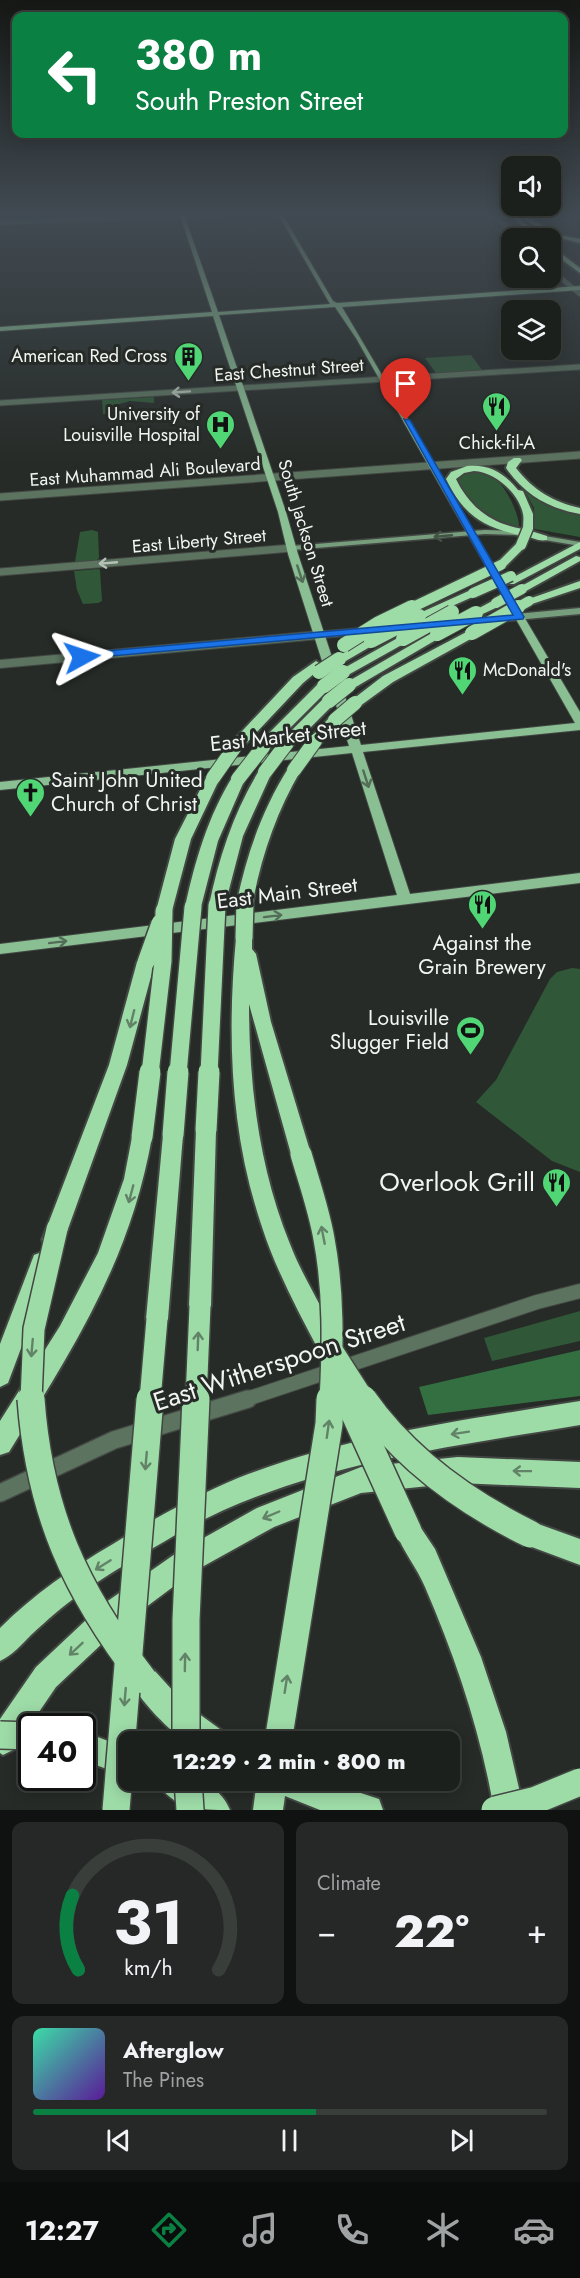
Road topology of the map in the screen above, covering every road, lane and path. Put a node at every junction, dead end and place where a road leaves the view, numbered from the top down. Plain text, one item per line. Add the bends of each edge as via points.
1 (209, 296) edge
2 (328, 296) edge
3 (465, 296) edge
4 (336, 305) junction
5 (215, 314) junction
6 (0, 329) edge
7 (579, 367) edge
8 (383, 380) junction
9 (239, 389) junction
10 (0, 403) edge
11 (580, 455) edge
12 (517, 460) junction
13 (461, 464) junction
14 (433, 466) junction
15 (479, 466) junction
16 (270, 478) junction
17 (443, 485) junction
18 (0, 497) edge
19 (523, 502) junction
20 (580, 511) edge
21 (471, 534) junction
22 (543, 538) junction
23 (292, 548) junction
24 (578, 549) edge
25 (580, 567) edge
26 (0, 572) edge
27 (580, 584) edge
28 (477, 595) junction
29 (529, 601) junction
30 (580, 611) edge
31 (519, 617) junction
32 (319, 635) junction
33 (341, 657) junction
34 (0, 664) edge
35 (320, 674) junction
36 (580, 724) edge
37 (356, 748) junction
38 (0, 786) edge
39 (580, 878) edge
40 (405, 900) junction
41 (164, 911) junction
42 (244, 938) junction
43 (0, 949) edge
44 (57, 1229) junction
45 (580, 1291) edge
46 (327, 1343) junction
47 (0, 1375) edge
48 (580, 1413) edge
49 (0, 1443) edge
50 (580, 1475) edge
51 (0, 1493) edge
52 (414, 1544) junction
53 (580, 1552) edge
54 (0, 1647) edge
55 (186, 1731) edge
56 (199, 1731) edge
57 (280, 1731) edge
58 (0, 1735) edge
59 (18, 1736) edge
60 (0, 1743) edge
61 (96, 1750) edge
62 (118, 1759) edge
63 (580, 1782) edge
64 (188, 1791) edge
65 (189, 1791) edge
66 (271, 1791) edge
67 (307, 1791) edge
68 (116, 1810) edge
69 (190, 1810) edge
70 (215, 1810) edge
71 (268, 1810) edge
72 (368, 1810) edge
73 (497, 1810) edge
74 (509, 1810) edge

1 - 5 main road, South Jackson Street
2 - 4 main road
3 - 4 main road
4 - 5 main road
4 - 8 main road
5 - 6 main road
5 - 9 main road, South Jackson Street
7 - 8 street, East Chestnut Street
8 - 9 street, East Chestnut Street
8 - 14 main road
9 -> 10 street, East Chestnut Street
9 - 16 main road, South Jackson Street
11 - 12 street, East Muhammad Ali Boulevard
12 - 13 street, East Muhammad Ali Boulevard
12 - 20 highway via 511,468 532,494
13 - 14 street, East Muhammad Ali Boulevard
13 - 15 highway
14 - 16 street, East Muhammad Ali Boulevard
14 - 17 main road
15 - 17 highway via 452,469 444,476
15 - 19 highway via 506,475
16 - 18 street, East Muhammad Ali Boulevard
16 - 23 main road, South Jackson Street
17 - 21 main road
19 - 22 highway via 492,471 459,471 451,479 466,505 482,518
19 - 33 highway, bridge via 528,528 521,545 501,565 379,623
21 - 22 main road, East Liberty Street via 515,533
21 -> 23 main road, East Liberty Street
21 - 31 main road
22 - 24 main road, East Liberty Street
23 -> 26 street, East Liberty Street
23 -> 32 main road, South Jackson Street
24 - 28 highway
55 -> 24 highway, bridge via 186,1620 217,905 231,843 265,772 287,743 329,701 349,685 522,589
25 - 29 highway via 529,597
27 - 29 highway
28 - 33 highway, bridge via 419,616
28 - 33 highway, bridge via 403,639
29 - 42 highway, bridge via 396,675 355,703 315,741 278,796 262,830 245,901
30 - 31 main road
31 - 32 main road
31 - 36 main road
32 - 34 street
32 - 37 main road, South Jackson Street
33 - 35 highway, bridge
33 - 35 highway
35 - 41 highway, bridge via 268,713 234,748 213,778 183,840
35 -> 68 highway, bridge via 238,779 207,847 193,907
36 - 37 main road, East Market Street
37 - 38 main road, East Market Street
37 -> 40 main road, South Jackson Street
39 - 40 main road, East Main Street
43 -> 40 main road, East Main Street
41 -> 44 highway, bridge via 118,1065
41 -> 49 highway, bridge via 163,962 133,1188 109,1257 86,1305
42 - 46 highway via 240,973 243,1085 257,1176 295,1283
57 -> 42 highway, bridge via 329,1424 332,1317 318,1214 262,1022
44 - 47 highway, bridge
44 -> 56 highway, bridge via 37,1310 30,1404 37,1462 53,1524 84,1595 117,1648 174,1713
45 - 51 street, East Witherspoon Street via 114,1440
46 - 52 highway, bridge via 351,1407
46 - 53 highway, bridge via 374,1413 441,1481 530,1534
48 -> 54 highway via 430,1437 349,1455 241,1490 170,1524 70,1585
50 -> 60 highway via 458,1470 361,1480 266,1517 184,1563 112,1615 46,1677
52 - 73 highway via 472,1693
52 - 74 highway via 473,1669 496,1744
58 - 59 highway, bridge
61 - 62 highway
63 - 73 highway, bridge
64 - 70 highway
65 - 69 highway, bridge
66 - 71 highway
67 - 72 highway

